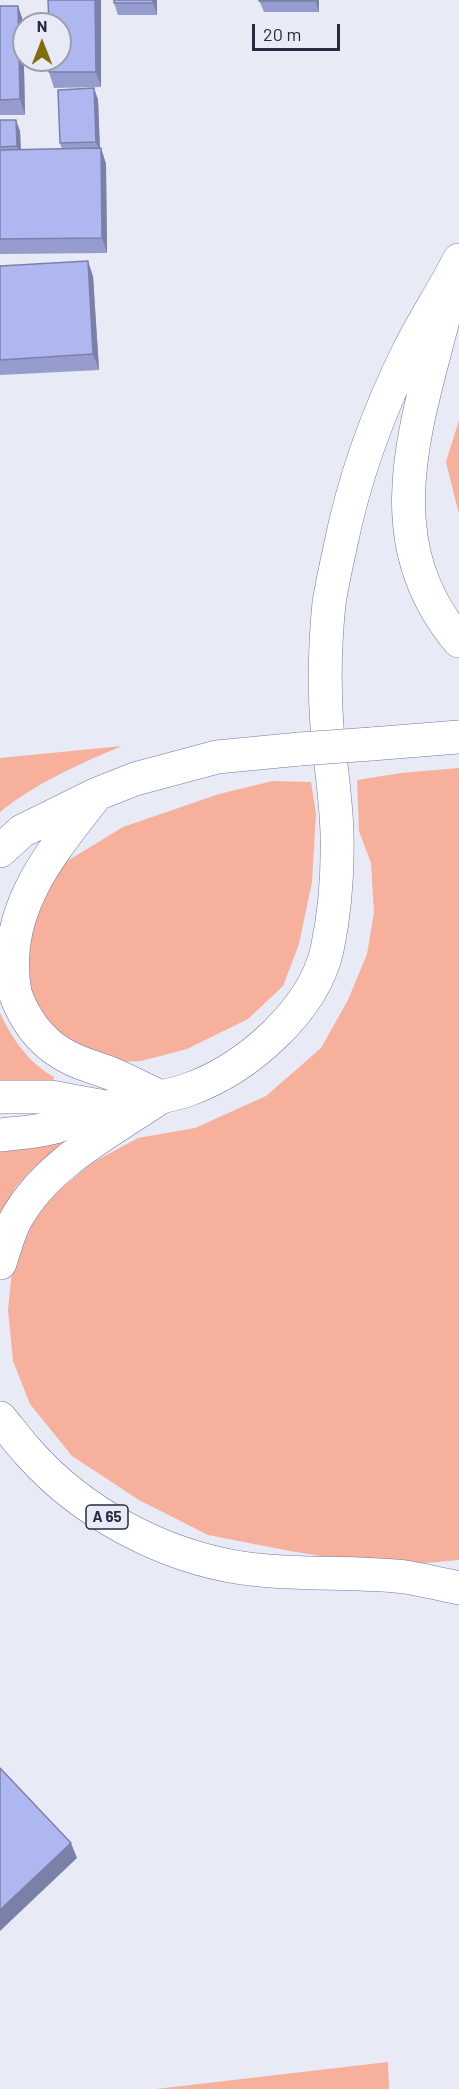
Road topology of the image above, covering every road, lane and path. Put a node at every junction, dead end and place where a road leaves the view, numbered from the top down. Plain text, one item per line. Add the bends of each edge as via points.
1 (458, 262) edge
2 (459, 641) edge
3 (459, 737) edge
4 (96, 794) junction
5 (0, 851) edge
6 (0, 1097) edge
7 (161, 1097) junction
8 (107, 1108) junction
9 (0, 1135) edge
10 (0, 1263) edge
11 (0, 1418) edge
12 (459, 1569) edge
13 (405, 1577) junction
14 (459, 1587) edge

1 - 2 main road via 417,423 408,500 418,574 436,612
1 - 7 main road via 411,346 376,422 350,502 334,574 326,663 337,836 327,951 304,1000 271,1038 212,1079
3 - 4 main road, bridge via 217,757 135,778
4 - 5 main road via 22,831
4 - 7 main road via 24,890 9,936 9,968 21,1010 45,1041 79,1064
6 - 8 main road via 51,1097
7 - 8 main road
7 - 10 main road via 52,1173 15,1220
8 - 9 main road via 54,1127
11 - 13 main road, A 65 via 30,1455 87,1504 164,1546 202,1560 242,1568
12 - 13 main road, A 65
13 - 14 main road, A 65

